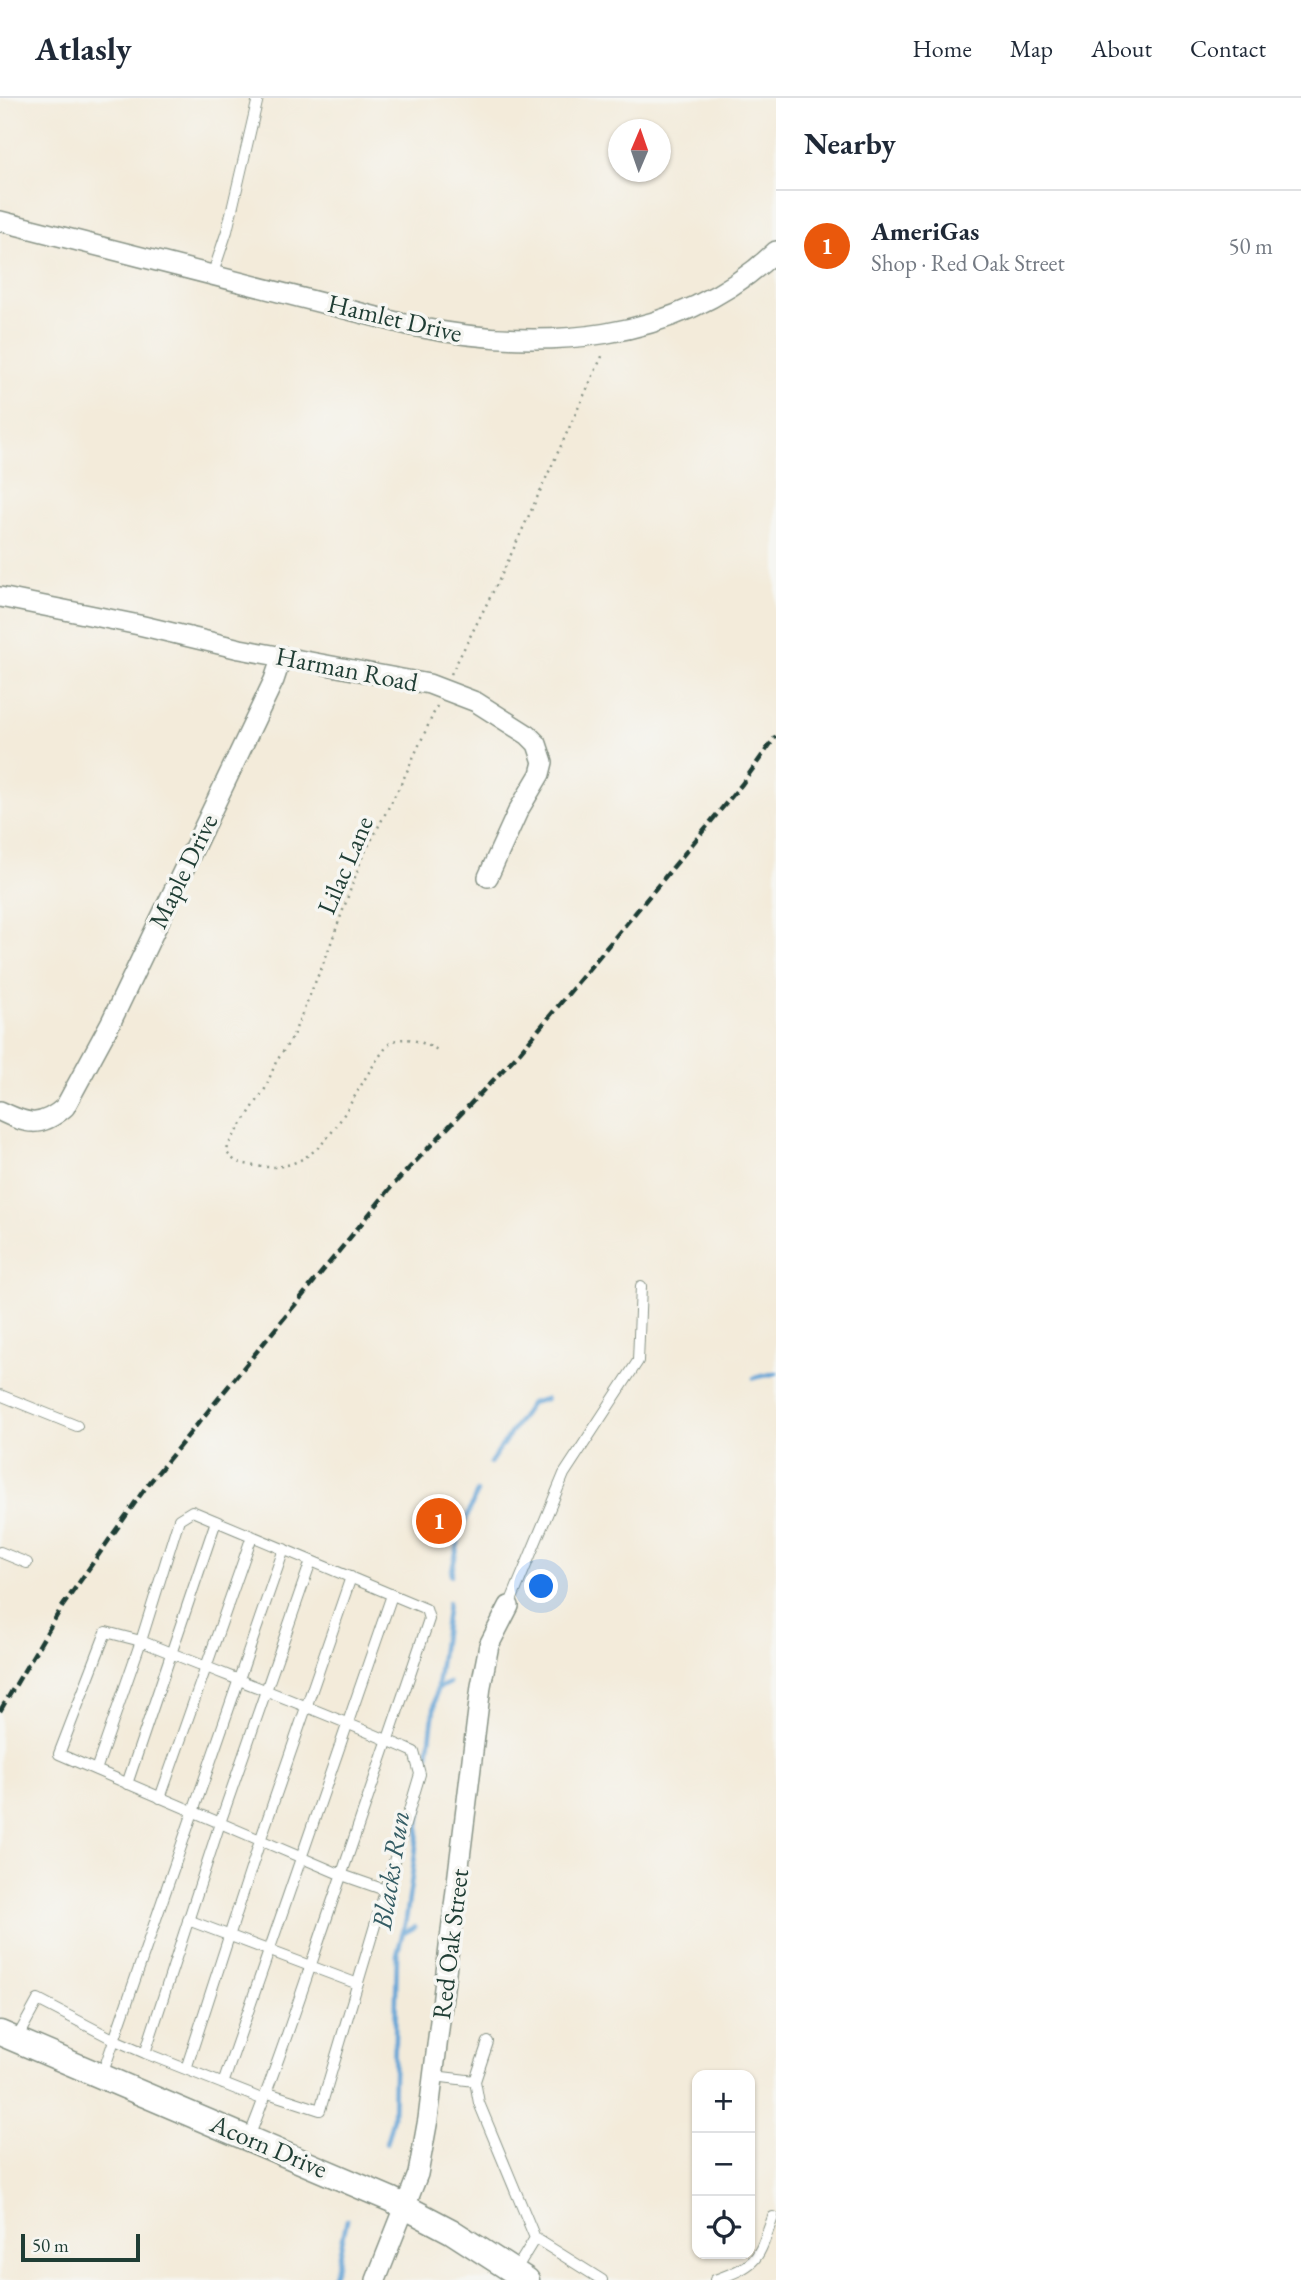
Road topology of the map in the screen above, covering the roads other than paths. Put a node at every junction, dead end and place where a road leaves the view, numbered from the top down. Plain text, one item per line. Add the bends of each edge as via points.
1 (258, 98) edge
2 (0, 221) edge
3 (776, 251) edge
4 (212, 276) junction
5 (0, 597) edge
6 (282, 656) junction
7 (488, 877) dead end
8 (0, 1111) edge
9 (641, 1286) dead end
10 (0, 1395) edge
11 (77, 1426) dead end
12 (216, 1521) junction
13 (252, 1536) junction
14 (284, 1549) junction
15 (0, 1552) edge
16 (311, 1561) junction
17 (27, 1563) dead end
18 (351, 1577) junction
19 (392, 1595) junction
20 (509, 1606) joint
21 (141, 1641) junction
22 (171, 1653) junction
23 (206, 1667) junction
24 (239, 1681) junction
25 (265, 1691) junction
26 (306, 1707) junction
27 (348, 1724) junction
28 (388, 1740) junction
29 (96, 1770) junction
30 (127, 1784) junction
31 (160, 1798) junction
32 (193, 1812) junction
33 (220, 1823) junction
34 (260, 1840) junction
35 (301, 1858) junction
36 (342, 1875) junction
37 (385, 1890) junction
38 (188, 1920) junction
39 (230, 1935) junction
40 (269, 1951) junction
41 (311, 1967) junction
42 (358, 1984) junction
43 (8, 2037) edge
44 (115, 2040) junction
45 (488, 2042) dead end
46 (145, 2053) junction
47 (186, 2069) junction
48 (102, 2076) junction
49 (434, 2076) junction
50 (475, 2081) junction
51 (223, 2084) junction
52 (266, 2097) junction
53 (248, 2138) junction
54 (406, 2207) junction
55 (773, 2217) dead end
56 (535, 2238) junction
57 (520, 2276) edge
58 (376, 2280) edge
59 (602, 2280) edge
60 (715, 2280) edge

1 - 4 lane
2 - 4 street, Hamlet Drive
3 - 4 street, Hamlet Drive via 727,291 656,321 605,334 513,340 460,336
5 - 6 street, Harman Road
6 - 7 street, Harman Road via 445,688 476,702 537,744 542,753 540,774
6 - 8 street, Maple Drive via 247,739 79,1085 65,1107 44,1122 22,1122
9 - 20 lane via 638,1360 564,1474
10 - 11 lane
12 - 13 lane
12 - 21 lane via 192,1511 179,1518
12 - 22 lane
13 - 14 lane
13 - 23 lane
14 - 16 lane
14 - 24 lane
15 - 17 lane
16 - 18 lane
16 - 25 lane
18 - 19 lane
18 - 26 lane
19 - 27 lane
19 - 28 lane via 426,1609 429,1619
20 - 49 street, Red Oak Street via 489,1645 481,1686
21 - 22 lane
21 - 29 lane
21 - 29 lane via 106,1632 59,1754
22 - 23 lane
22 - 30 lane
23 - 24 lane
23 - 31 lane
24 - 25 lane
24 - 32 lane
25 - 26 lane
25 - 33 lane
26 - 27 lane
26 - 34 lane
27 - 28 lane
27 - 35 lane
28 - 36 lane
28 - 37 lane via 414,1752 420,1774
29 - 30 lane
30 - 31 lane
31 - 32 lane
32 - 33 lane
32 - 44 lane
33 - 34 lane
33 - 38 lane
34 - 35 lane
34 - 39 lane
35 - 36 lane
35 - 40 lane
36 - 37 lane
36 - 41 lane
37 - 42 lane
38 - 39 lane
38 - 46 lane
39 - 40 lane
39 - 47 lane
40 - 41 lane
40 - 51 lane
41 - 42 lane
41 - 52 lane
42 - 52 lane via 320,2110
43 - 44 lane via 38,2000
43 - 48 street, Acorn Drive
44 - 46 lane
44 - 48 lane
45 - 50 lane
46 - 47 lane
47 - 51 lane
48 - 53 street, Acorn Drive
49 - 50 lane
49 - 54 street, Red Oak Street via 418,2174
50 - 56 lane via 479,2102
51 - 52 lane
52 - 53 lane
53 - 54 street, Acorn Drive
54 - 57 street, Acorn Drive
54 - 58 street, Red Oak Street
55 - 60 lane via 758,2256 744,2270
56 - 57 lane
56 - 59 lane

